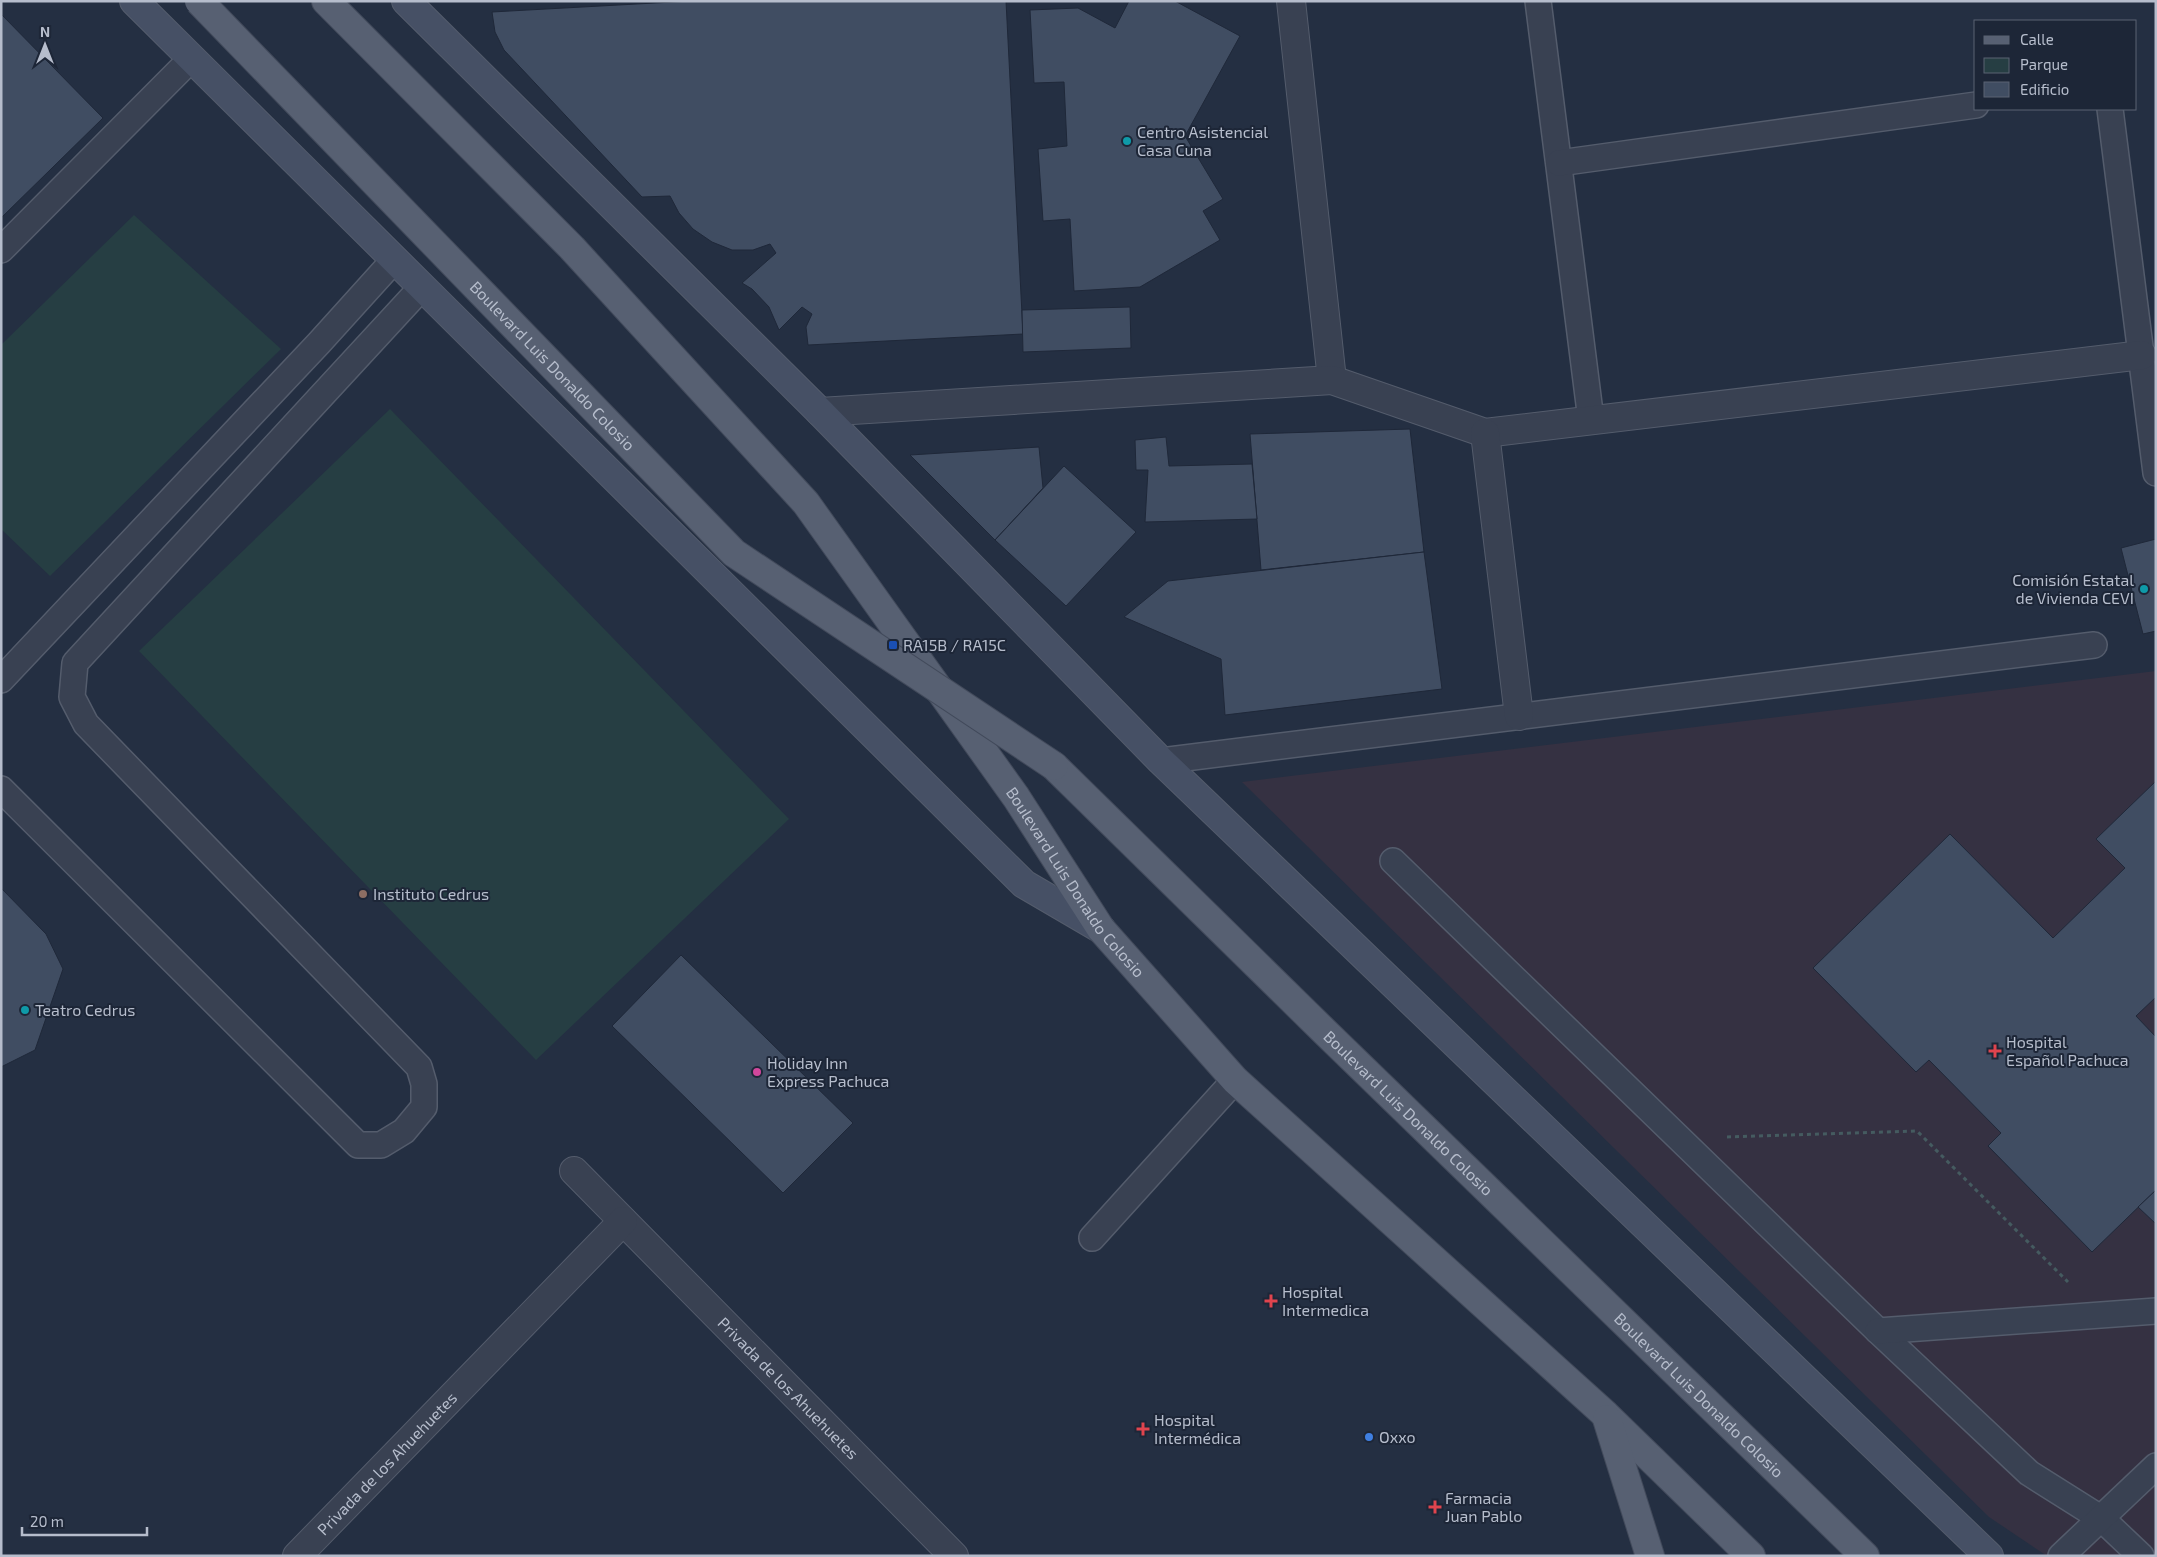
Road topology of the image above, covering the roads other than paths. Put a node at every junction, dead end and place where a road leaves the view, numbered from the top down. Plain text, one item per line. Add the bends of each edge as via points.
1 (134, 1) edge
2 (198, 1) edge
3 (326, 1) edge
4 (406, 1) edge
5 (1291, 1) edge
6 (1538, 1) edge
7 (192, 58) junction
8 (1974, 105) edge
9 (2110, 110) edge
10 (1559, 163) junction
11 (1, 250) edge
12 (394, 260) junction
13 (422, 286) junction
14 (2142, 355) junction
15 (1332, 380) junction
16 (820, 412) junction
17 (1591, 420) junction
18 (1485, 433) junction
19 (2156, 473) edge
20 (2094, 645) dead end
21 (1, 680) edge
22 (1519, 716) junction
23 (1161, 761) junction
24 (1, 789) edge
25 (1393, 861) dead end
26 (1100, 929) junction
27 (1235, 1080) junction
28 (574, 1171) dead end
29 (622, 1221) junction
30 (1092, 1238) dead end
31 (2156, 1311) edge
32 (1878, 1331) junction
33 (1606, 1415) junction
34 (2156, 1466) edge
35 (2102, 1519) junction
36 (297, 1556) edge
37 (954, 1556) edge
38 (1650, 1556) edge
39 (1751, 1556) edge
40 (1865, 1556) edge
41 (1989, 1556) edge
42 (2060, 1556) edge
43 (2141, 1556) edge

1 - 7 street
2 - 40 main road, Boulevard Luis Donaldo Colosio, bridge via 734,553 1054,766
3 - 26 main road, Boulevard Luis Donaldo Colosio, bridge via 572,248 806,502 1016,797
4 - 16 street
5 - 15 street
6 - 10 lane
7 - 11 lane
7 - 12 street
8 - 10 lane
9 - 14 lane
10 - 17 lane
12 - 13 street
12 - 21 lane
13 - 24 lane via 75,663 72,697 86,724 418,1067 424,1084 424,1107 404,1131 381,1145 358,1145
13 - 26 street via 1024,884
14 - 17 street
14 - 19 lane
15 - 16 street
15 - 18 street
16 - 23 street
17 - 18 street
18 - 22 street
20 - 22 lane
22 - 23 lane
23 - 41 street
25 - 32 lane
26 - 27 main road, Boulevard Luis Donaldo Colosio
27 - 30 lane
27 - 33 main road, Boulevard Luis Donaldo Colosio
28 - 29 street, Privada de los Ahuehuetes
29 - 36 street, Privada de los Ahuehuetes
29 - 37 street, Privada de los Ahuehuetes
31 - 32 lane
32 - 35 lane via 2029,1473
33 - 38 main road
33 - 39 main road, Boulevard Luis Donaldo Colosio
34 - 35 lane
35 - 42 lane
35 - 43 lane

